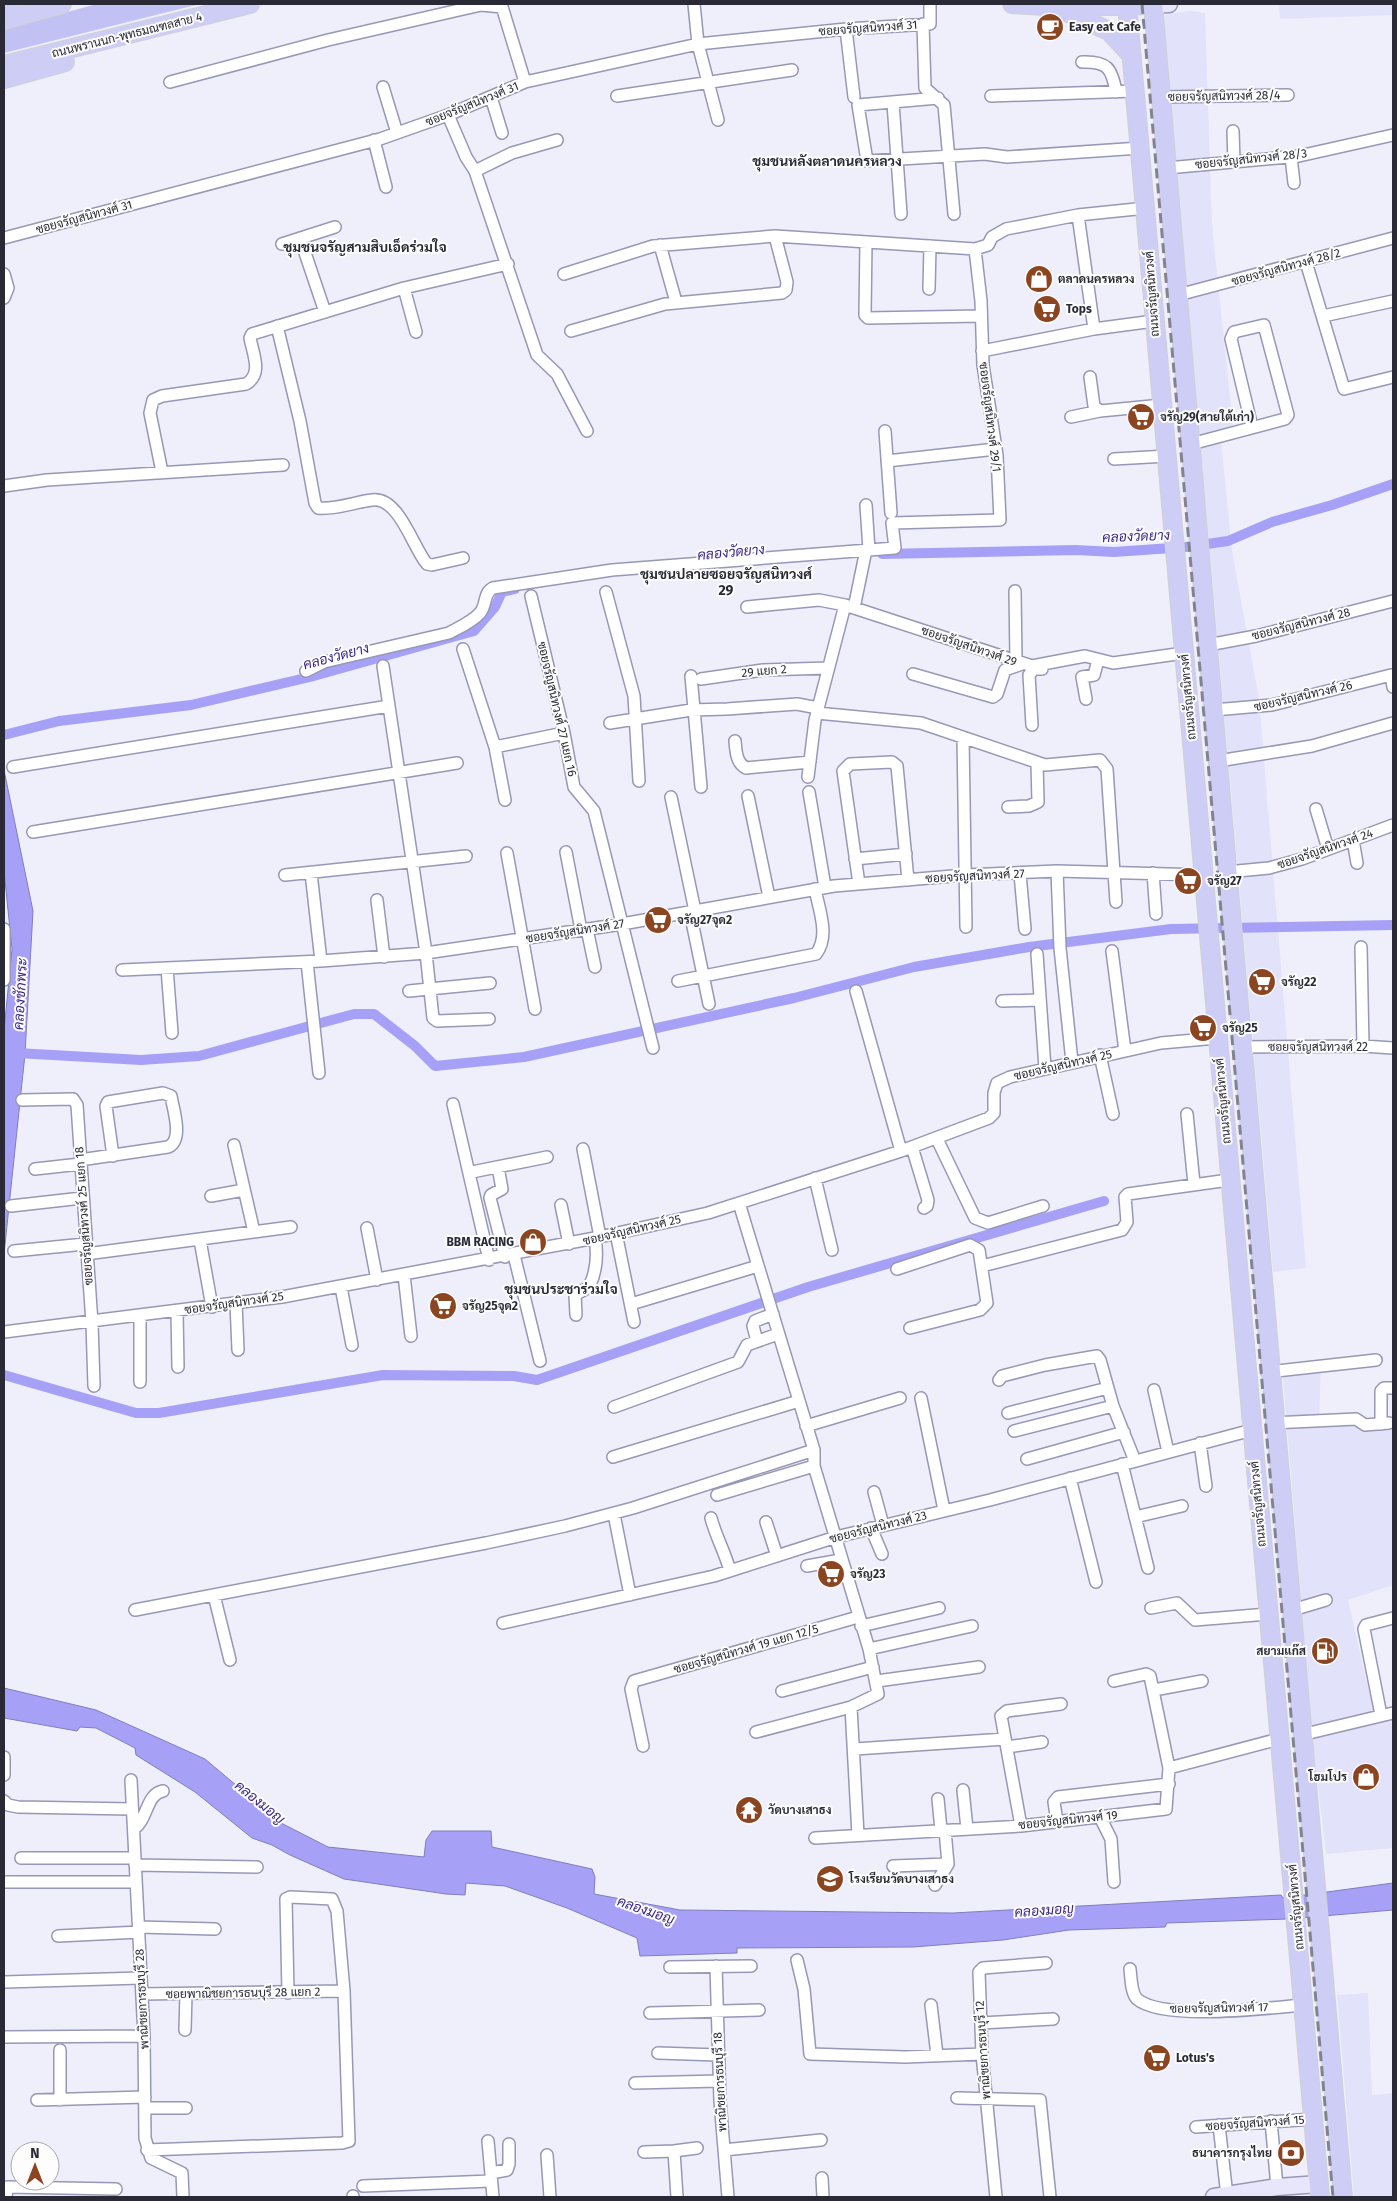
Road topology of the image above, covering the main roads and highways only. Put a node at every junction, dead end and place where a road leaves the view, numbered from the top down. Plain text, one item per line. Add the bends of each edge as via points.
1 (9, 4) edge
2 (62, 4) edge
3 (250, 4) edge
4 (1012, 4) edge
5 (1158, 4) edge
6 (4, 5) edge
7 (1127, 5) edge
8 (1059, 6) edge
9 (4, 20) edge
10 (191, 20) junction
11 (1132, 56) junction
12 (4, 66) edge
13 (4, 79) edge
14 (1135, 97) junction
15 (1161, 100) junction
16 (1149, 121) dead end
17 (1171, 368) junction
18 (1168, 462) junction
19 (1192, 465) junction
20 (1272, 1426) junction
21 (1252, 1431) junction
22 (1320, 2191) edge
23 (1220, 2197) edge
24 (1343, 2197) edge

1 - 6 main road
2 - 9 main road
3 - 10 main road, ถนนพรานนก-พุทธมณฑลสาย 4
4 - 8 main road
5 - 7 main road
5 - 15 main road, ถนนจรัญสนิทวงศ์
7 - 8 main road
7 - 11 main road, ถนนจรัญสนิทวงศ์
8 - 11 main road via 1109,30
10 - 12 main road, ถนนพรานนก-พุทธมณฑลสาย 4
10 - 13 main road via 106,50
11 - 14 main road, ถนนจรัญสนิทวงศ์
14 - 15 main road via 1150,88
14 - 18 main road, ถนนจรัญสนิทวงศ์
15 - 19 main road, ถนนจรัญสนิทวงศ์
16 - 17 main road, ถนนจรัญสนิทวงศ์
17 - 18 main road
17 - 19 main road
18 - 21 main road, ถนนจรัญสนิทวงศ์
19 - 20 main road, ถนนจรัญสนิทวงศ์
20 - 21 main road
20 - 24 main road, ถนนจรัญสนิทวงศ์
21 - 22 main road, ถนนจรัญสนิทวงศ์
22 - 23 main road via 1277,2187

